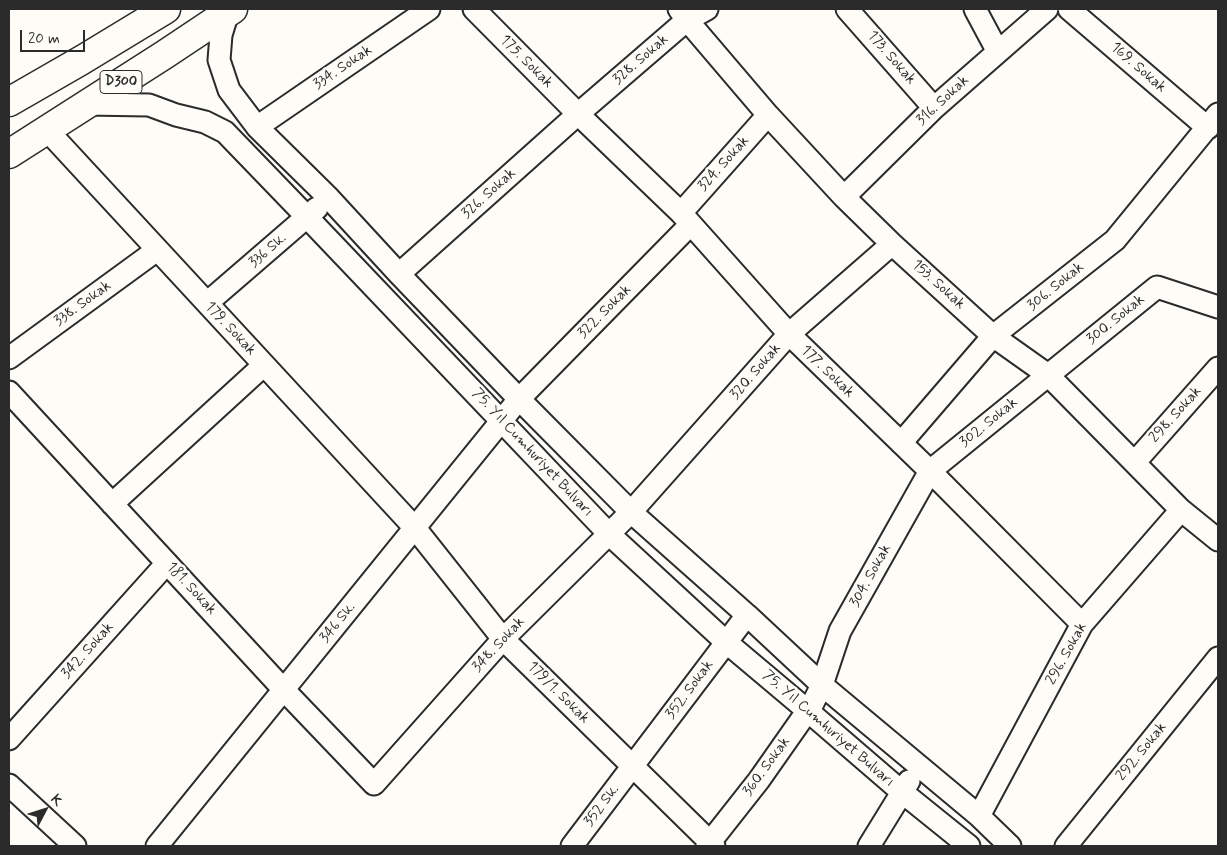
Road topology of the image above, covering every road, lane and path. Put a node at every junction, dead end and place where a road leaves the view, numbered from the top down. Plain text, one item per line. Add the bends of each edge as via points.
1 (166, 9) edge
2 (429, 9) edge
3 (474, 9) edge
4 (707, 9) edge
5 (847, 9) edge
6 (975, 9) edge
7 (1047, 9) edge
8 (1069, 9) edge
9 (231, 10) edge
10 (683, 14) edge
11 (998, 52) junction
12 (9, 102) edge
13 (85, 104) junction
14 (934, 108) junction
15 (578, 114) junction
16 (768, 115) junction
17 (1213, 121) edge
18 (257, 127) junction
19 (46, 129) junction
20 (9, 154) edge
21 (329, 198) junction
22 (844, 198) junction
23 (307, 216) junction
24 (686, 219) junction
25 (892, 244) junction
26 (157, 250) junction
27 (399, 274) junction
28 (207, 303) junction
29 (1218, 307) edge
30 (789, 334) junction
31 (994, 336) junction
32 (9, 358) edge
33 (264, 366) junction
34 (1218, 368) edge
35 (1048, 375) junction
36 (9, 392) edge
37 (519, 399) junction
38 (502, 420) junction
39 (901, 443) junction
40 (1135, 462) junction
41 (930, 471) junction
42 (112, 504) junction
43 (1181, 510) junction
44 (631, 512) junction
45 (415, 528) junction
46 (610, 534) junction
47 (1218, 540) edge
48 (167, 563) junction
49 (747, 615) junction
50 (1082, 624) junction
51 (503, 639) junction
52 (726, 642) junction
53 (1218, 658) edge
54 (822, 685) junction
55 (284, 690) junction
56 (808, 711) junction
57 (9, 739) edge
58 (632, 766) junction
59 (918, 766) junction
60 (374, 784) joint
61 (9, 785) edge
62 (902, 792) junction
63 (979, 816) junction
64 (711, 845) edge
65 (75, 846) edge
66 (158, 846) edge
67 (572, 846) edge
68 (869, 846) edge
69 (969, 846) edge
70 (1010, 846) edge
71 (1066, 846) edge

1 - 12 highway, D300
2 - 18 street, 334. Sokak
3 - 15 street, 175. Sokak
4 - 10 street, 328. Sokak
5 - 14 street, 173. Sokak
6 - 11 street
7 - 11 street, 316. Sokak
8 - 17 street, 169. Sokak
9 - 13 highway, D300
9 - 18 street, 75. Yıl Cumhuriyet Bulvarı via 220,34 219,60 228,90
10 - 15 street, 328. Sokak
10 - 16 street, 153. Sokak
11 - 14 street, 316. Sokak
13 - 19 highway, D300
13 - 23 street, 75. Yıl Cumhuriyet Bulvarı via 149,105 205,122 225,132
14 - 22 street, 316. Sokak
15 - 24 street, 177. Sokak
15 - 27 street, 326. Sokak
16 - 22 street, 153. Sokak
16 - 24 street, 324. Sokak
17 - 31 street, 306. Sokak via 1114,240
18 - 21 street, 75. Yıl Cumhuriyet Bulvarı
19 - 20 highway, D300
19 - 26 street, 179. Sokak
21 - 23 street, 336 Sk.
21 - 27 street, 75. Yıl Cumhuriyet Bulvarı
22 - 25 street, 153. Sokak
23 - 28 street, 336 Sk.
23 - 38 street, 75. Yıl Cumhuriyet Bulvarı
24 - 30 street, 177. Sokak
24 - 37 street, 322. Sokak
25 - 30 street, 320. Sokak
25 - 31 street, 153. Sokak
26 - 28 street, 179. Sokak
26 - 32 street, 338. Sokak
27 - 37 street, 75. Yıl Cumhuriyet Bulvarı
28 - 33 street, 179. Sokak
29 - 35 street, 300. Sokak via 1157,287
30 - 39 street, 177. Sokak
30 - 44 street, 320. Sokak
31 - 35 street, 153. Sokak
31 - 39 street, 306. Sokak
33 - 42 street
33 - 45 street, 179. Sokak
34 - 40 street, 298. Sokak
35 - 40 street, 153. Sokak
35 - 41 street, 302. Sokak
36 - 42 street, 181. Sokak
37 - 38 street, 346 Sk.
37 - 44 street, 75. Yıl Cumhuriyet Bulvarı
38 - 45 street, 346 Sk.
38 - 46 street, 75. Yıl Cumhuriyet Bulvarı
39 - 41 street, 177. Sokak
40 - 43 street, 153. Sokak
41 - 50 street, 177. Sokak
41 - 54 street, 304. Sokak via 840,631
42 - 48 street, 181. Sokak
43 - 47 street, 153. Sokak
43 - 50 street, 296. Sokak
44 - 46 street, 348. Sokak
44 - 49 street, 75. Yıl Cumhuriyet Bulvarı
45 - 51 street, 179/1. Sokak
45 - 55 street, 346 Sk.
46 - 51 street, 348. Sokak
46 - 52 street, 75. Yıl Cumhuriyet Bulvarı
48 - 55 street, 181. Sokak
48 - 57 street, 342. Sokak
49 - 52 street, 352. Sokak
49 - 54 street, 75. Yıl Cumhuriyet Bulvarı
50 - 63 street, 296. Sokak
51 - 58 street, 179/1. Sokak
51 - 60 street, 348. Sokak
52 - 56 street, 75. Yıl Cumhuriyet Bulvarı
52 - 58 street, 352. Sokak
53 - 71 street, 292. Sokak
54 - 56 street, 360. Sokak
54 - 59 street, 75. Yıl Cumhuriyet Bulvarı
55 - 60 street, 181. Sokak
55 - 66 street, 346 Sk.
56 - 62 street, 75. Yıl Cumhuriyet Bulvarı
56 - 64 street, 360. Sokak
58 - 64 street, 179/1. Sokak
58 - 67 street, 352 Sk.
59 - 62 street
59 - 63 street, 75. Yıl Cumhuriyet Bulvarı
61 - 65 street
62 - 68 street
62 - 69 street, 75. Yıl Cumhuriyet Bulvarı
63 - 70 street, 75. Yıl Cumhuriyet Bulvarı

